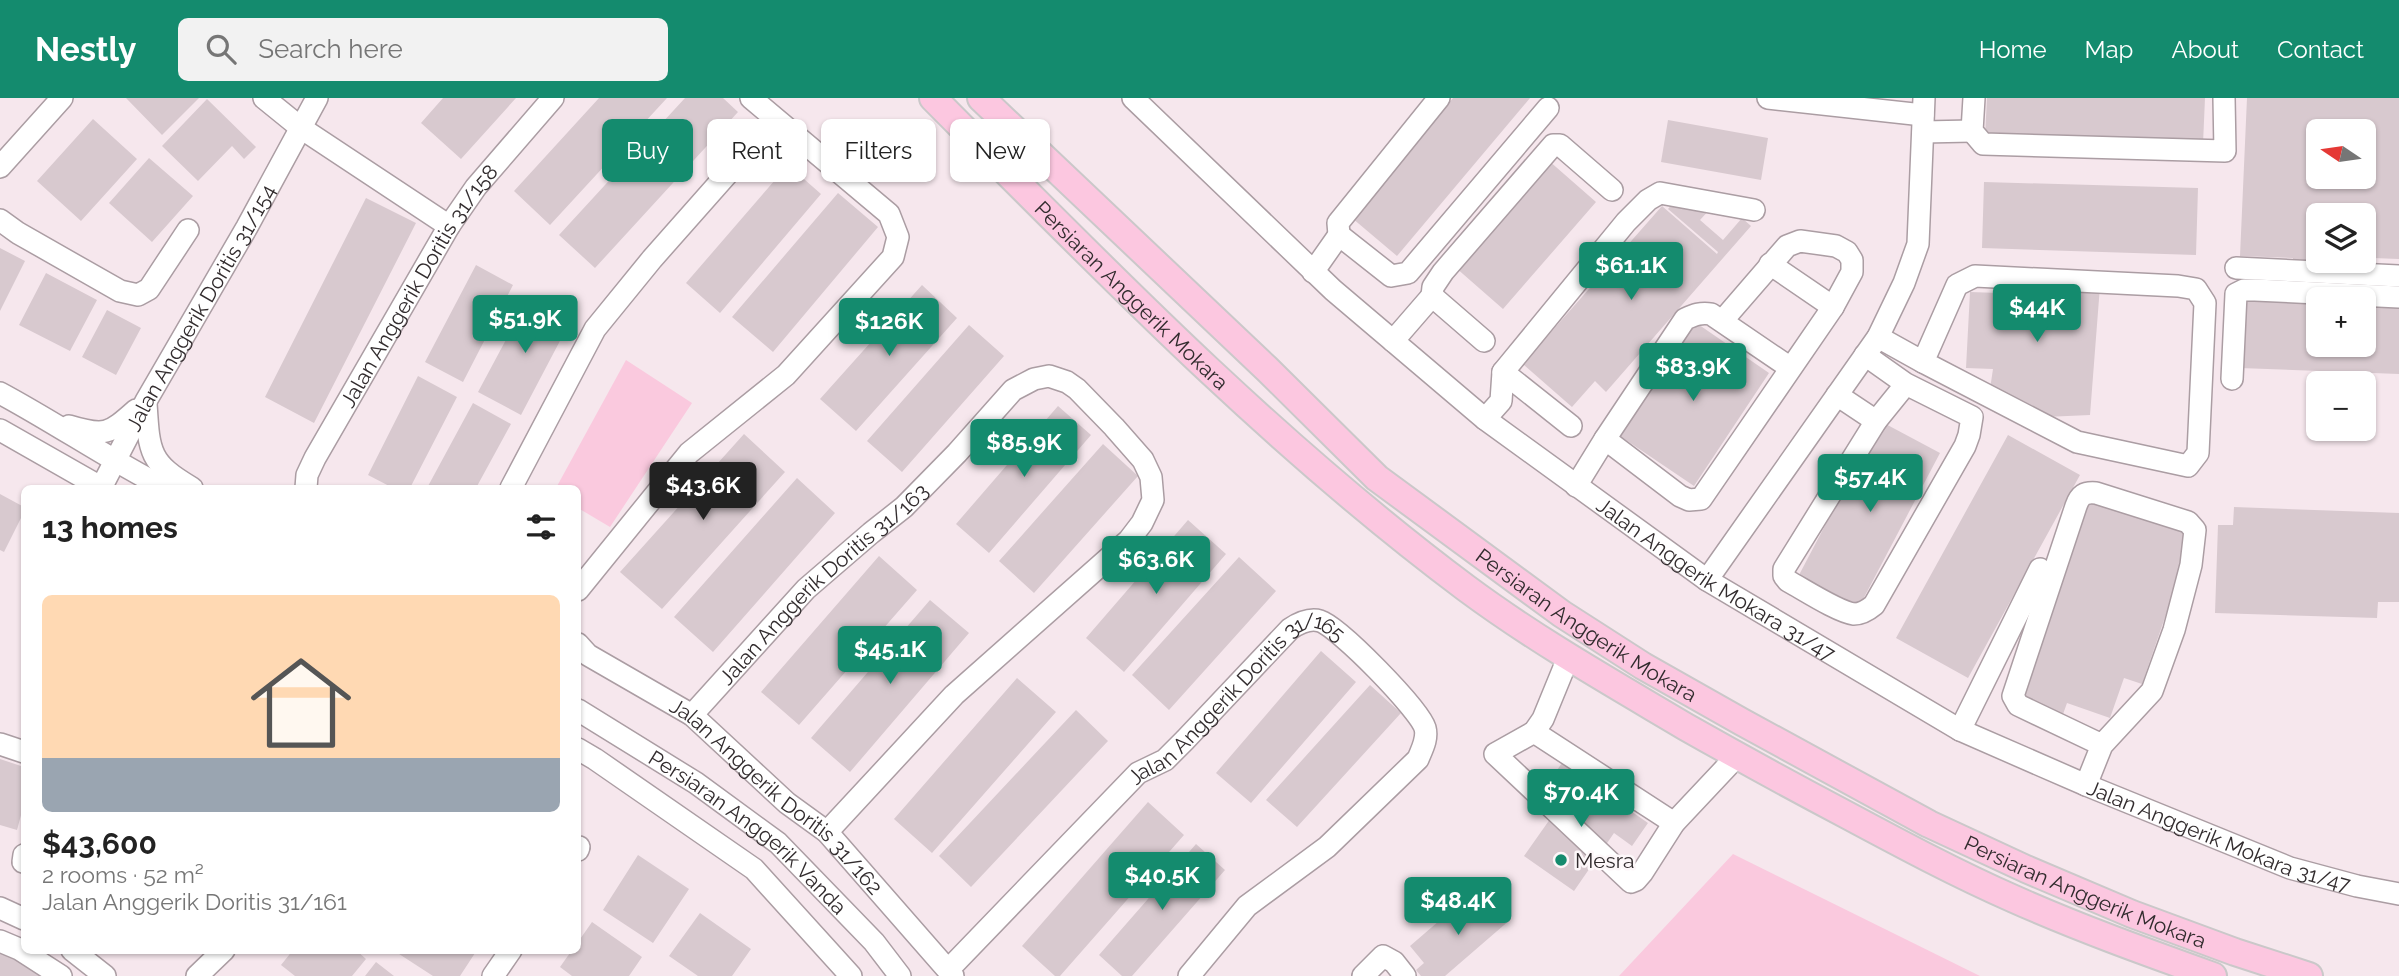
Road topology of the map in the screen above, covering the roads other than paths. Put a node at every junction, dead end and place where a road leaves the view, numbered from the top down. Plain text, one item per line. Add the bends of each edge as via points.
1 (62, 98) edge
2 (264, 98) edge
3 (317, 98) edge
4 (554, 98) edge
5 (751, 98) edge
6 (933, 98) edge
7 (981, 98) edge
8 (1133, 98) edge
9 (1439, 98) edge
10 (1768, 98) edge
11 (1974, 98) edge
12 (2224, 98) edge
13 (1856, 103) edge
14 (1548, 108) dead end
15 (1923, 115) edge
16 (774, 119) edge
17 (301, 128) junction
18 (1972, 131) junction
19 (807, 146) edge
20 (0, 167) edge
21 (720, 182) edge
22 (1612, 190) dead end
23 (1754, 211) dead end
24 (0, 220) edge
25 (449, 226) junction
26 (188, 230) dead end
27 (1339, 235) junction
28 (1770, 264) junction
29 (2236, 268) dead end
30 (1313, 272) junction
31 (2399, 276) edge
32 (1432, 296) junction
33 (2399, 297) edge
34 (1833, 307) junction
35 (1723, 320) junction
36 (1878, 337) junction
37 (1393, 341) junction
38 (1484, 341) dead end
39 (1865, 355) junction
40 (1923, 362) junction
41 (1789, 367) junction
42 (1503, 372) junction
43 (2232, 379) dead end
44 (1906, 384) junction
45 (0, 393) edge
46 (1837, 395) junction
47 (146, 401) junction
48 (47, 419) junction
49 (1485, 419) junction
50 (1876, 421) junction
51 (1571, 426) dead end
52 (0, 430) edge
53 (1605, 439) junction
54 (116, 462) junction
55 (97, 485) edge
56 (104, 485) edge
57 (158, 485) edge
58 (187, 485) edge
59 (306, 485) edge
60 (513, 485) edge
61 (1576, 486) junction
62 (2040, 569) dead end
63 (1707, 580) junction
64 (581, 586) edge
65 (581, 647) edge
66 (1568, 658) junction
67 (581, 712) edge
68 (692, 715) junction
69 (1960, 730) junction
70 (1534, 732) junction
71 (0, 744) edge
72 (2102, 745) junction
73 (21, 751) edge
74 (581, 751) edge
75 (1737, 756) junction
76 (2086, 785) junction
77 (1674, 823) junction
78 (827, 832) junction
79 (2399, 894) edge
80 (0, 908) edge
81 (21, 918) edge
82 (0, 941) edge
83 (21, 950) edge
84 (27, 954) edge
85 (77, 954) edge
86 (220, 954) edge
87 (508, 954) edge
88 (951, 973) edge
89 (61, 976) edge
90 (105, 976) edge
91 (197, 976) edge
92 (493, 976) edge
93 (851, 976) edge
94 (900, 976) edge
95 (1189, 976) edge
96 (1363, 976) edge
97 (1405, 976) edge
98 (2213, 976) edge
99 (2309, 976) edge

1 - 20 street
2 - 17 street
3 - 17 street, Jalan Anggerik Doritis 31/154
4 - 25 street, Jalan Anggerik Doritis 31/158 via 476,187
5 - 16 street
6 - 66 main road, Persiaran Anggerik Mokara via 1246,407 1467,589
7 - 99 main road, Persiaran Anggerik Mokara via 1377,478 1562,614 1654,672 1929,824 2132,914
8 - 30 street, Jalan Anggerik Mokara 31/47
9 - 27 street via 1338,223
10 - 13 street
11 - 18 street
12 - 18 street via 2225,151 1983,144
13 - 15 street
14 - 27 street via 1408,272 1391,275
15 - 18 street
15 - 36 street via 1918,244
17 - 25 street
17 - 47 street, Jalan Anggerik Doritis 31/154
19 - 64 street via 893,221 898,237 893,257 786,375 689,453
21 - 60 street via 595,330
22 - 32 street via 1560,145 1553,145 1443,272
23 - 42 street via 1660,193 1648,200
24 - 26 street via 120,290 138,295 149,289
25 - 59 street, Jalan Anggerik Doritis 31/158 via 315,458
27 - 30 street
28 - 34 street
28 - 34 street via 1787,246 1800,241 1847,252 1852,272
28 - 35 street
29 - 31 street
30 - 37 street, Jalan Anggerik Mokara 31/47
32 - 37 street
32 - 38 street
33 - 43 street via 2244,290 2236,294
34 - 41 street
35 - 41 street
35 - 53 street via 1703,312 1685,319
36 - 39 street
36 - 40 street
37 - 49 street, Jalan Anggerik Mokara 31/47
39 - 44 street
39 - 46 street
40 - 40 street via 1957,285 1975,276 2196,289 2205,303 2198,453 2188,466 2077,442
41 - 53 street via 1701,499 1680,496
42 - 49 street via 1501,401
42 - 51 street
44 - 50 street
44 - 50 street via 1972,417 1969,435 1874,605 1856,614 1788,581 1784,569
45 - 48 street
46 - 50 street
46 - 63 street
47 - 48 street via 103,433
47 - 54 street, Jalan Anggerik Doritis 31/154
47 - 58 street via 151,450 160,467
48 - 54 street
49 - 61 street, Jalan Anggerik Mokara 31/47
52 - 55 street
53 - 61 street
54 - 56 street, Jalan Anggerik Doritis 31/154
54 - 57 street
61 - 63 street, Jalan Anggerik Mokara 31/47
62 - 69 street
63 - 69 street, Jalan Anggerik Mokara 31/47
65 - 68 street, Jalan Anggerik Doritis 31/162
66 - 70 street
66 - 75 main road, Persiaran Anggerik Mokara
67 - 94 street, Persiaran Anggerik Vanda via 696,783 778,843 874,942
68 - 78 street, Jalan Anggerik Doritis 31/162 via 787,803
68 - 78 street, Jalan Anggerik Doritis 31/163 via 806,589 905,508 1013,390 1049,376 1067,382 1143,460 1151,477 1153,500 1142,523 1129,540 954,695
69 - 76 street, Jalan Anggerik Mokara 31/47
70 - 77 street
70 - 77 street via 1495,754 1626,879 1636,880
71 - 73 street
72 - 72 street via 2152,691 2181,604 2195,530 2188,522 2087,492 2076,506 2013,696 2018,705
72 - 76 street
74 - 93 street, Persiaran Anggerik Vanda via 754,869
75 - 77 street
75 - 98 main road, Persiaran Anggerik Mokara via 2013,899
76 - 79 street, Jalan Anggerik Mokara 31/47 via 2290,868
78 - 88 street, Jalan Anggerik Doritis 31/162
80 - 81 street
82 - 83 street
84 - 89 street
85 - 90 street
86 - 91 street
87 - 92 street
88 - 95 street, Jalan Anggerik Doritis 31/165 via 1138,773 1165,760 1290,629 1317,620 1345,638 1410,705 1425,727 1426,740 1418,759 1327,847 1247,906
96 - 97 street via 1383,956

